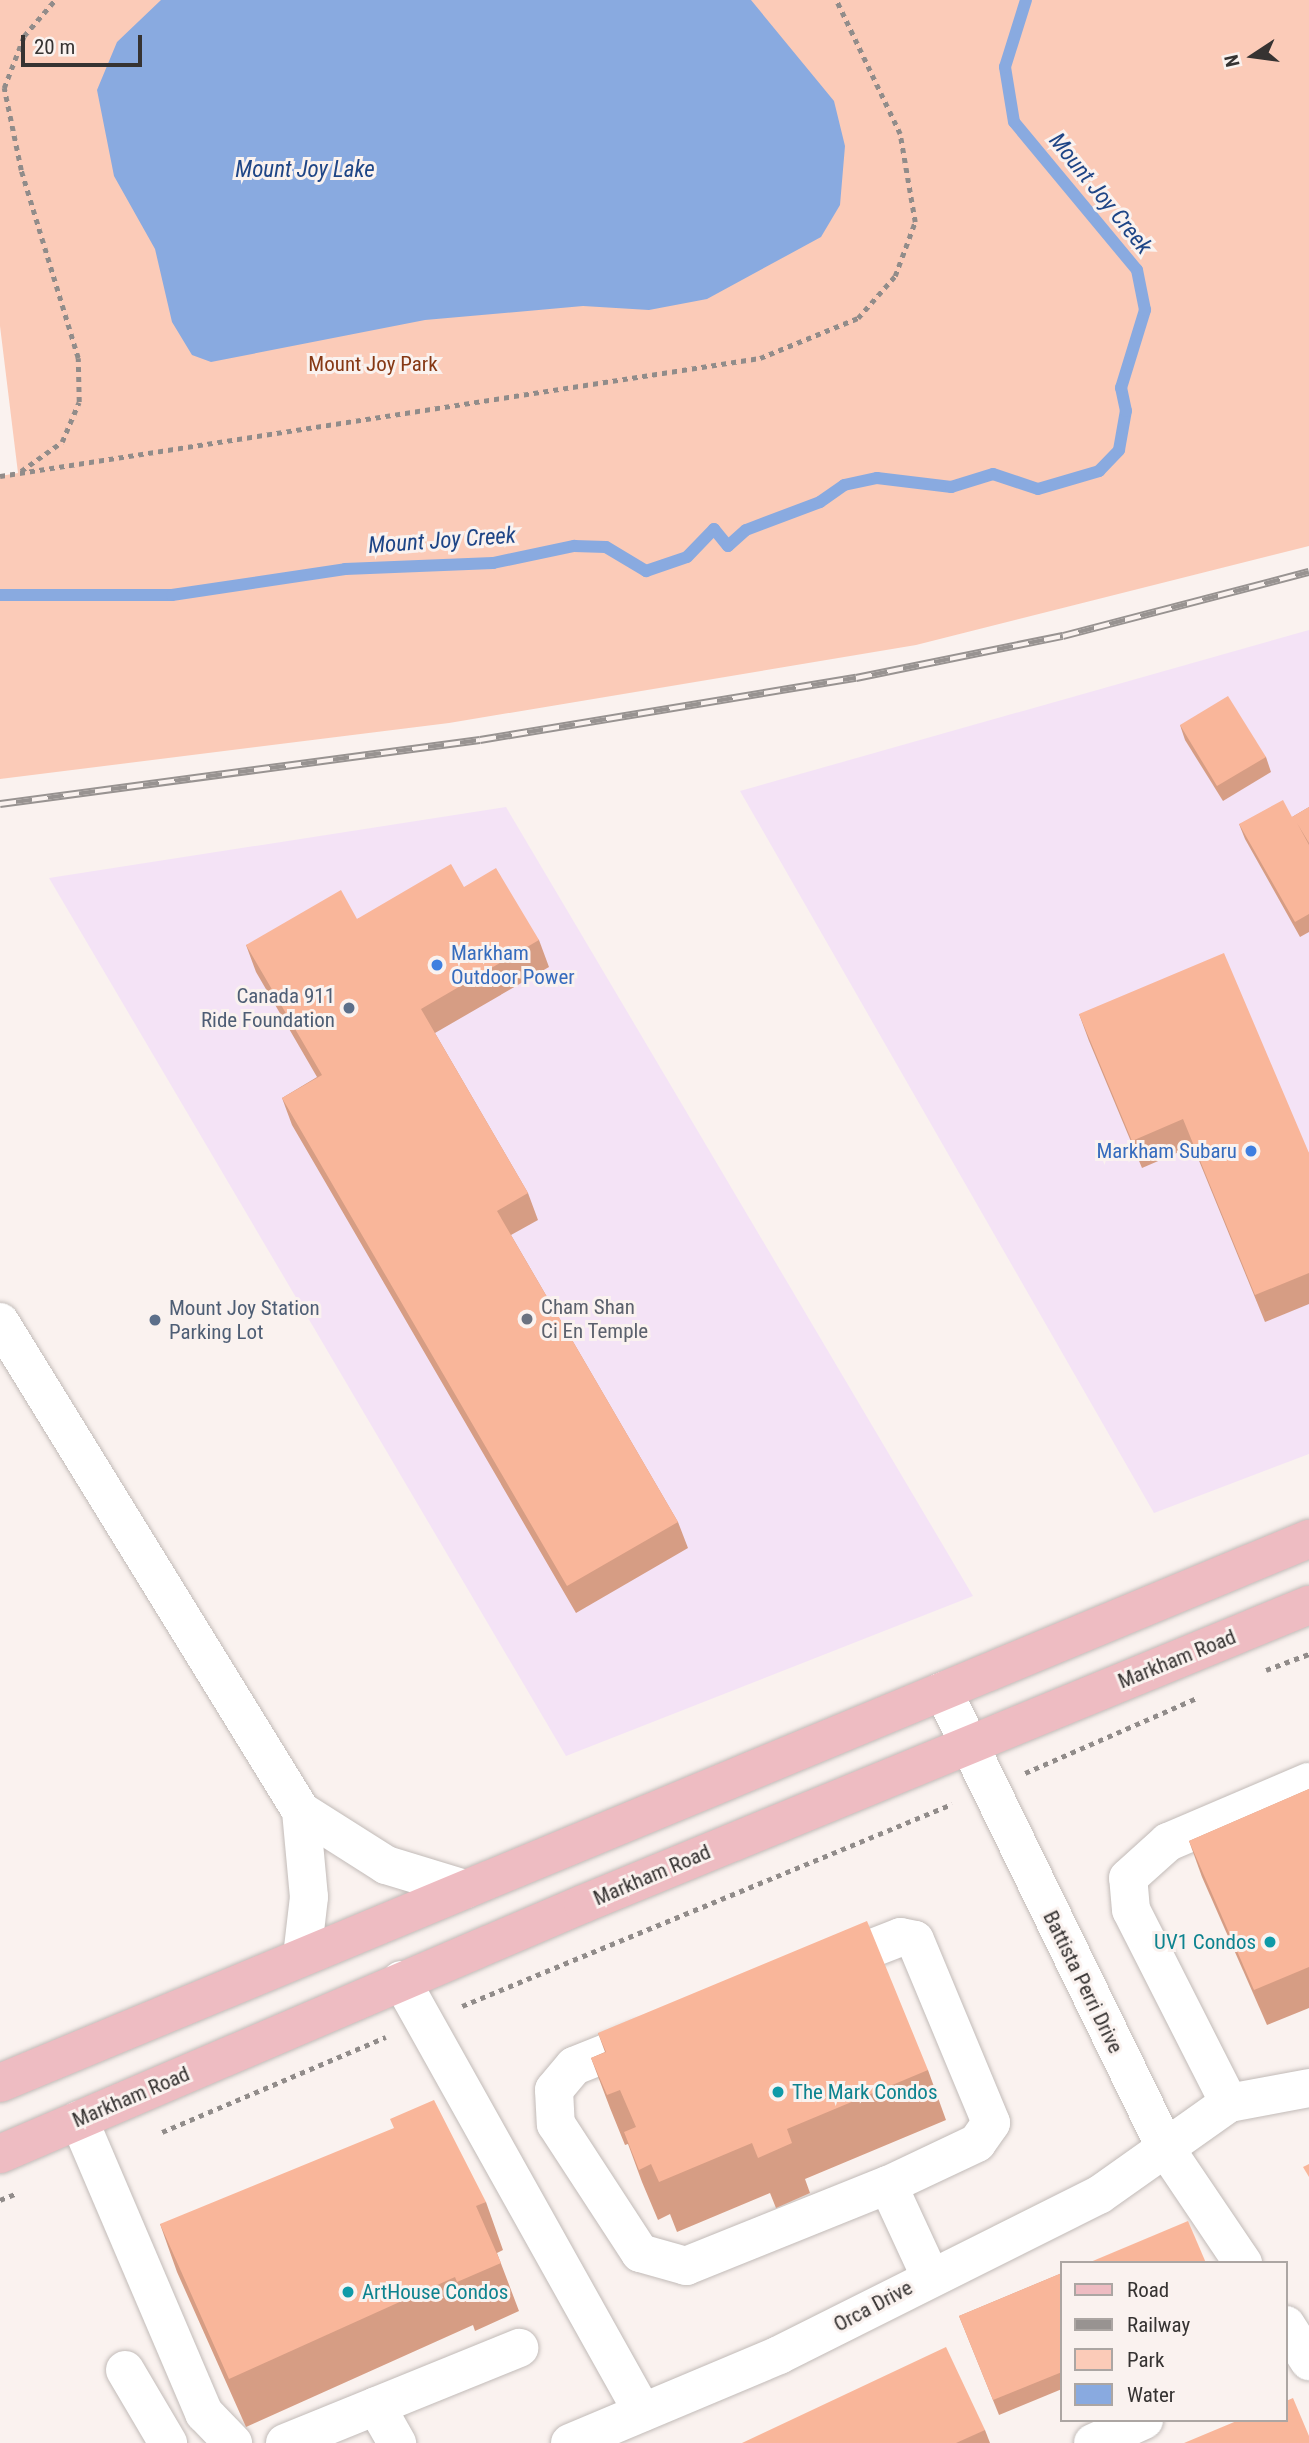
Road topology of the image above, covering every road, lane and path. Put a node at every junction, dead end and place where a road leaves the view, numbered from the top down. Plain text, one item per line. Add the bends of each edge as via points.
1 (54, 0) edge
2 (836, 0) edge
3 (18, 474) junction
4 (0, 476) edge
5 (0, 1322) edge
6 (1309, 1539) edge
7 (1309, 1605) edge
8 (1309, 1654) edge
9 (1254, 1674) dead end
10 (943, 1691) junction
11 (1206, 1694) dead end
12 (964, 1744) junction
13 (1034, 1769) dead end
14 (1309, 1782) edge
15 (948, 1805) dead end
16 (301, 1811) junction
17 (465, 1889) junction
18 (302, 1956) junction
19 (800, 1976) edge
20 (401, 1980) junction
21 (424, 2021) junction
22 (675, 2026) edge
23 (0, 2082) edge
24 (1309, 2088) edge
25 (1229, 2103) junction
26 (79, 2120) junction
27 (1166, 2149) junction
28 (0, 2154) edge
29 (98, 2159) junction
30 (888, 2185) junction
31 (24, 2190) dead end
32 (0, 2200) edge
33 (175, 2235) edge
34 (136, 2251) junction
35 (1243, 2261) edge
36 (930, 2276) junction
37 (519, 2348) dead end
38 (125, 2370) dead end
39 (376, 2406) junction
40 (642, 2412) junction
41 (1140, 2422) edge
42 (168, 2443) edge
43 (233, 2443) edge
44 (285, 2443) edge
45 (397, 2443) edge
46 (570, 2443) edge
47 (1093, 2443) edge

1 - 3 path via 24,36 4,88 21,170 78,358 79,402 62,442
2 - 3 path via 900,134 915,222 895,276 858,318 760,358
3 - 4 path
5 - 16 street
6 - 10 main road
7 - 12 main road, Markham Road
8 - 9 path
10 - 12 street, Battista Perri Drive
10 - 17 main road
11 - 13 path
12 - 20 main road, Markham Road
12 - 27 street, Battista Perri Drive
14 - 25 street via 1168,1842 1128,1878 1131,1910
15 - 21 path
16 - 17 street via 386,1864
16 - 18 street via 309,1897
17 - 18 main road
18 - 23 main road
19 - 30 street via 901,1937 915,1940 991,2123 977,2143
20 - 21 street
20 - 26 main road, Markham Road
21 - 29 path
21 - 40 street
22 - 30 street via 574,2066 554,2090 556,2124 640,2253 686,2266
24 - 25 street
25 - 27 street, Orca Drive
26 - 28 main road, Markham Road
26 - 29 street
27 - 35 street, Battista Perri Drive
27 - 36 street, Orca Drive via 1099,2195
29 - 34 street
30 - 36 street
31 - 32 path
33 - 34 street
34 - 43 street via 204,2413
36 - 40 street, Orca Drive via 779,2355
37 - 39 street
38 - 42 street
39 - 44 street
39 - 45 street
40 - 46 street, Orca Drive
41 - 47 street

